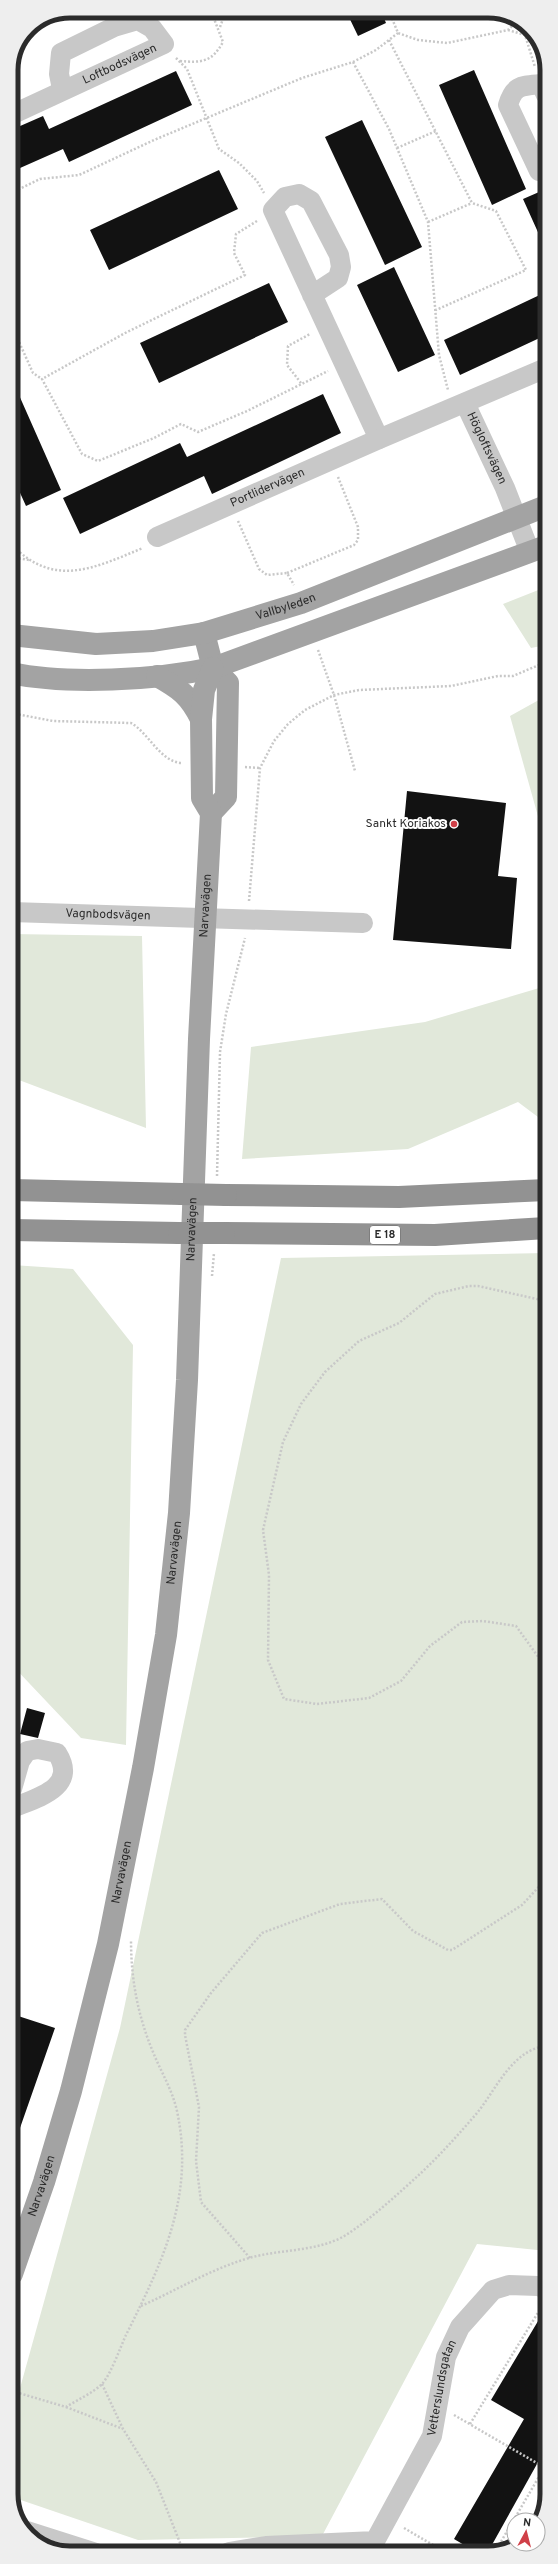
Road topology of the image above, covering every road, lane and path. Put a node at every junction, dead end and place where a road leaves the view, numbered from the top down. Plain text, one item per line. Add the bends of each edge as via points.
1 (215, 18) edge
2 (223, 18) edge
3 (392, 18) edge
4 (513, 25) edge
5 (219, 28) junction
6 (508, 30) junction
7 (398, 33) junction
8 (389, 40) junction
9 (164, 44) junction
10 (180, 61) junction
11 (353, 62) junction
12 (540, 81) edge
13 (540, 89) edge
14 (59, 92) junction
15 (18, 112) edge
16 (206, 118) junction
17 (436, 131) junction
18 (397, 148) junction
19 (540, 171) edge
20 (18, 190) edge
21 (472, 203) junction
22 (273, 210) junction
23 (428, 222) junction
24 (312, 295) junction
25 (436, 310) junction
26 (326, 324) junction
27 (18, 340) edge
28 (344, 364) junction
29 (540, 371) edge
30 (42, 379) junction
31 (302, 384) junction
32 (460, 405) junction
33 (379, 439) junction
34 (331, 460) junction
35 (540, 508) edge
36 (516, 518) junction
37 (157, 537) joint
38 (538, 549) edge
39 (18, 550) edge
40 (18, 558) edge
41 (29, 560) junction
42 (287, 573) dead end
43 (204, 633) junction
44 (18, 636) edge
45 (540, 665) edge
46 (213, 668) junction
47 (18, 674) edge
48 (157, 676) junction
49 (334, 695) junction
50 (18, 714) edge
51 (201, 719) junction
52 (201, 764) junction
53 (228, 766) junction
54 (260, 768) junction
55 (355, 771) dead end
56 (211, 813) junction
57 (18, 912) edge
58 (206, 917) junction
59 (247, 918) junction
60 (363, 923) dead end
61 (224, 1028) dead end
62 (18, 1190) edge
63 (540, 1190) edge
64 (540, 1228) edge
65 (18, 1230) edge
66 (540, 1300) edge
67 (540, 1664) edge
68 (18, 1768) edge
69 (18, 1805) edge
70 (540, 1886) edge
71 (131, 1933) dead end
72 (540, 2048) edge
73 (18, 2257) edge
74 (250, 2258) junction
75 (540, 2289) edge
76 (540, 2305) edge
77 (140, 2306) junction
78 (102, 2384) junction
79 (18, 2393) edge
80 (66, 2407) junction
81 (439, 2407) junction
82 (470, 2424) junction
83 (123, 2429) junction
84 (540, 2465) edge
85 (540, 2478) edge
86 (387, 2518) junction
87 (38, 2534) edge
88 (500, 2545) edge
89 (74, 2546) edge
90 (181, 2546) edge
91 (373, 2546) edge
92 (434, 2546) edge

1 - 5 path
2 - 5 path
3 - 7 path
4 - 6 path
5 - 10 path via 223,42 216,55 199,63
6 - 7 path via 447,43 418,40
6 - 12 path via 525,35
7 - 8 path
8 - 11 path
8 - 17 path
9 - 10 path
9 - 14 street, Loftbodsvägen
9 - 14 street, Loftbodsvägen via 152,28 138,20 114,27 61,54 58,74 62,89
10 - 16 path via 187,69
11 - 16 path via 302,78
11 - 18 path
13 - 19 street via 520,86 512,93 508,105
14 - 15 street, Loftbodsvägen
16 - 20 path via 79,175 40,180
16 - 22 path via 219,149 239,163 257,181
17 - 18 path
17 - 21 path
18 - 23 path
21 - 23 path
21 - 25 path via 496,211 526,270
22 - 24 street
22 - 24 street via 285,197 299,194 311,201 339,255 341,267 338,278
22 - 30 path via 236,234 234,253 245,275 127,332
23 - 25 path
24 - 26 street
25 - 32 path via 439,355 448,392
26 - 28 street
26 - 31 path via 288,346 288,365
27 - 30 path via 33,373
28 - 31 path
28 - 33 street
29 - 32 street, Högloftsvägen
30 - 31 path via 82,454 98,461 181,424 198,432
32 - 33 street, Portlidervägen
32 - 36 street, Högloftsvägen
33 - 34 street, Portlidervägen
34 - 37 street, Portlidervägen
34 - 42 path via 358,527 358,540 354,545
35 - 36 main road, Vallbyleden
36 - 38 street, Högloftsvägen
36 - 43 main road, Vallbyleden via 301,604
37 - 41 path via 154,543 93,569 82,571 54,570
38 - 46 main road
39 - 41 path
40 - 41 path
43 - 44 main road, Vallbyleden via 153,641 96,644
43 - 46 main road
45 - 49 path via 513,676 498,676 451,686 359,690
46 - 48 main road via 179,675
46 - 51 main road via 204,690
46 - 53 main road via 228,683
47 - 48 main road via 58,678
48 - 51 main road via 186,694
49 - 54 path via 305,710 288,724 274,741
49 - 55 path
50 - 52 path via 53,721 131,723 167,758 176,763
51 - 52 main road
52 - 56 main road via 202,798
53 - 54 path
53 - 56 main road via 226,797
54 - 59 path
56 - 58 main road, Narvavägen
57 - 58 street, Vagnbodsvägen
58 - 59 street, Vagnbodsvägen
58 - 73 main road, Narvavägen via 187,1380 166,1635 143,1768 102,1966 71,2091
59 - 60 street, Vagnbodsvägen
59 - 61 path via 242,953
62 - 63 highway, bridge via 399,1197
64 - 65 highway, E 18, bridge via 435,1235
66 - 67 path via 469,1286 435,1294 399,1323 359,1341 325,1372 301,1404 283,1442 263,1530 269,1575 268,1660 284,1700 323,1704 369,1698 401,1680 430,1646 462,1622 483,1621 516,1626 539,1658
68 - 69 street via 26,1751 38,1749 57,1753 62,1762 63,1772 60,1783 51,1791
70 - 74 path via 522,1905 452,1950 413,1931 382,1899 340,1904 262,1933 210,1992 185,2030 198,2107 196,2161 201,2202
71 - 77 path via 131,1960 137,2006 177,2110 182,2168 179,2205 171,2233
72 - 74 path via 530,2051 515,2062 478,2112 450,2144 420,2174 352,2231 326,2244
74 - 77 path via 200,2276
75 - 81 street, Vetterslundsgatan via 538,2286 509,2285 493,2290 476,2306 460,2327 446,2358
76 - 82 path
77 - 78 path
78 - 80 path
78 - 83 path
79 - 80 path
80 - 83 path
81 - 82 path
81 - 86 street, Vetterslundsgatan via 432,2436
82 - 84 path
83 - 90 path via 156,2482
85 - 88 path
86 - 91 street, Vetterslundsgatan
86 - 92 path
87 - 89 street

